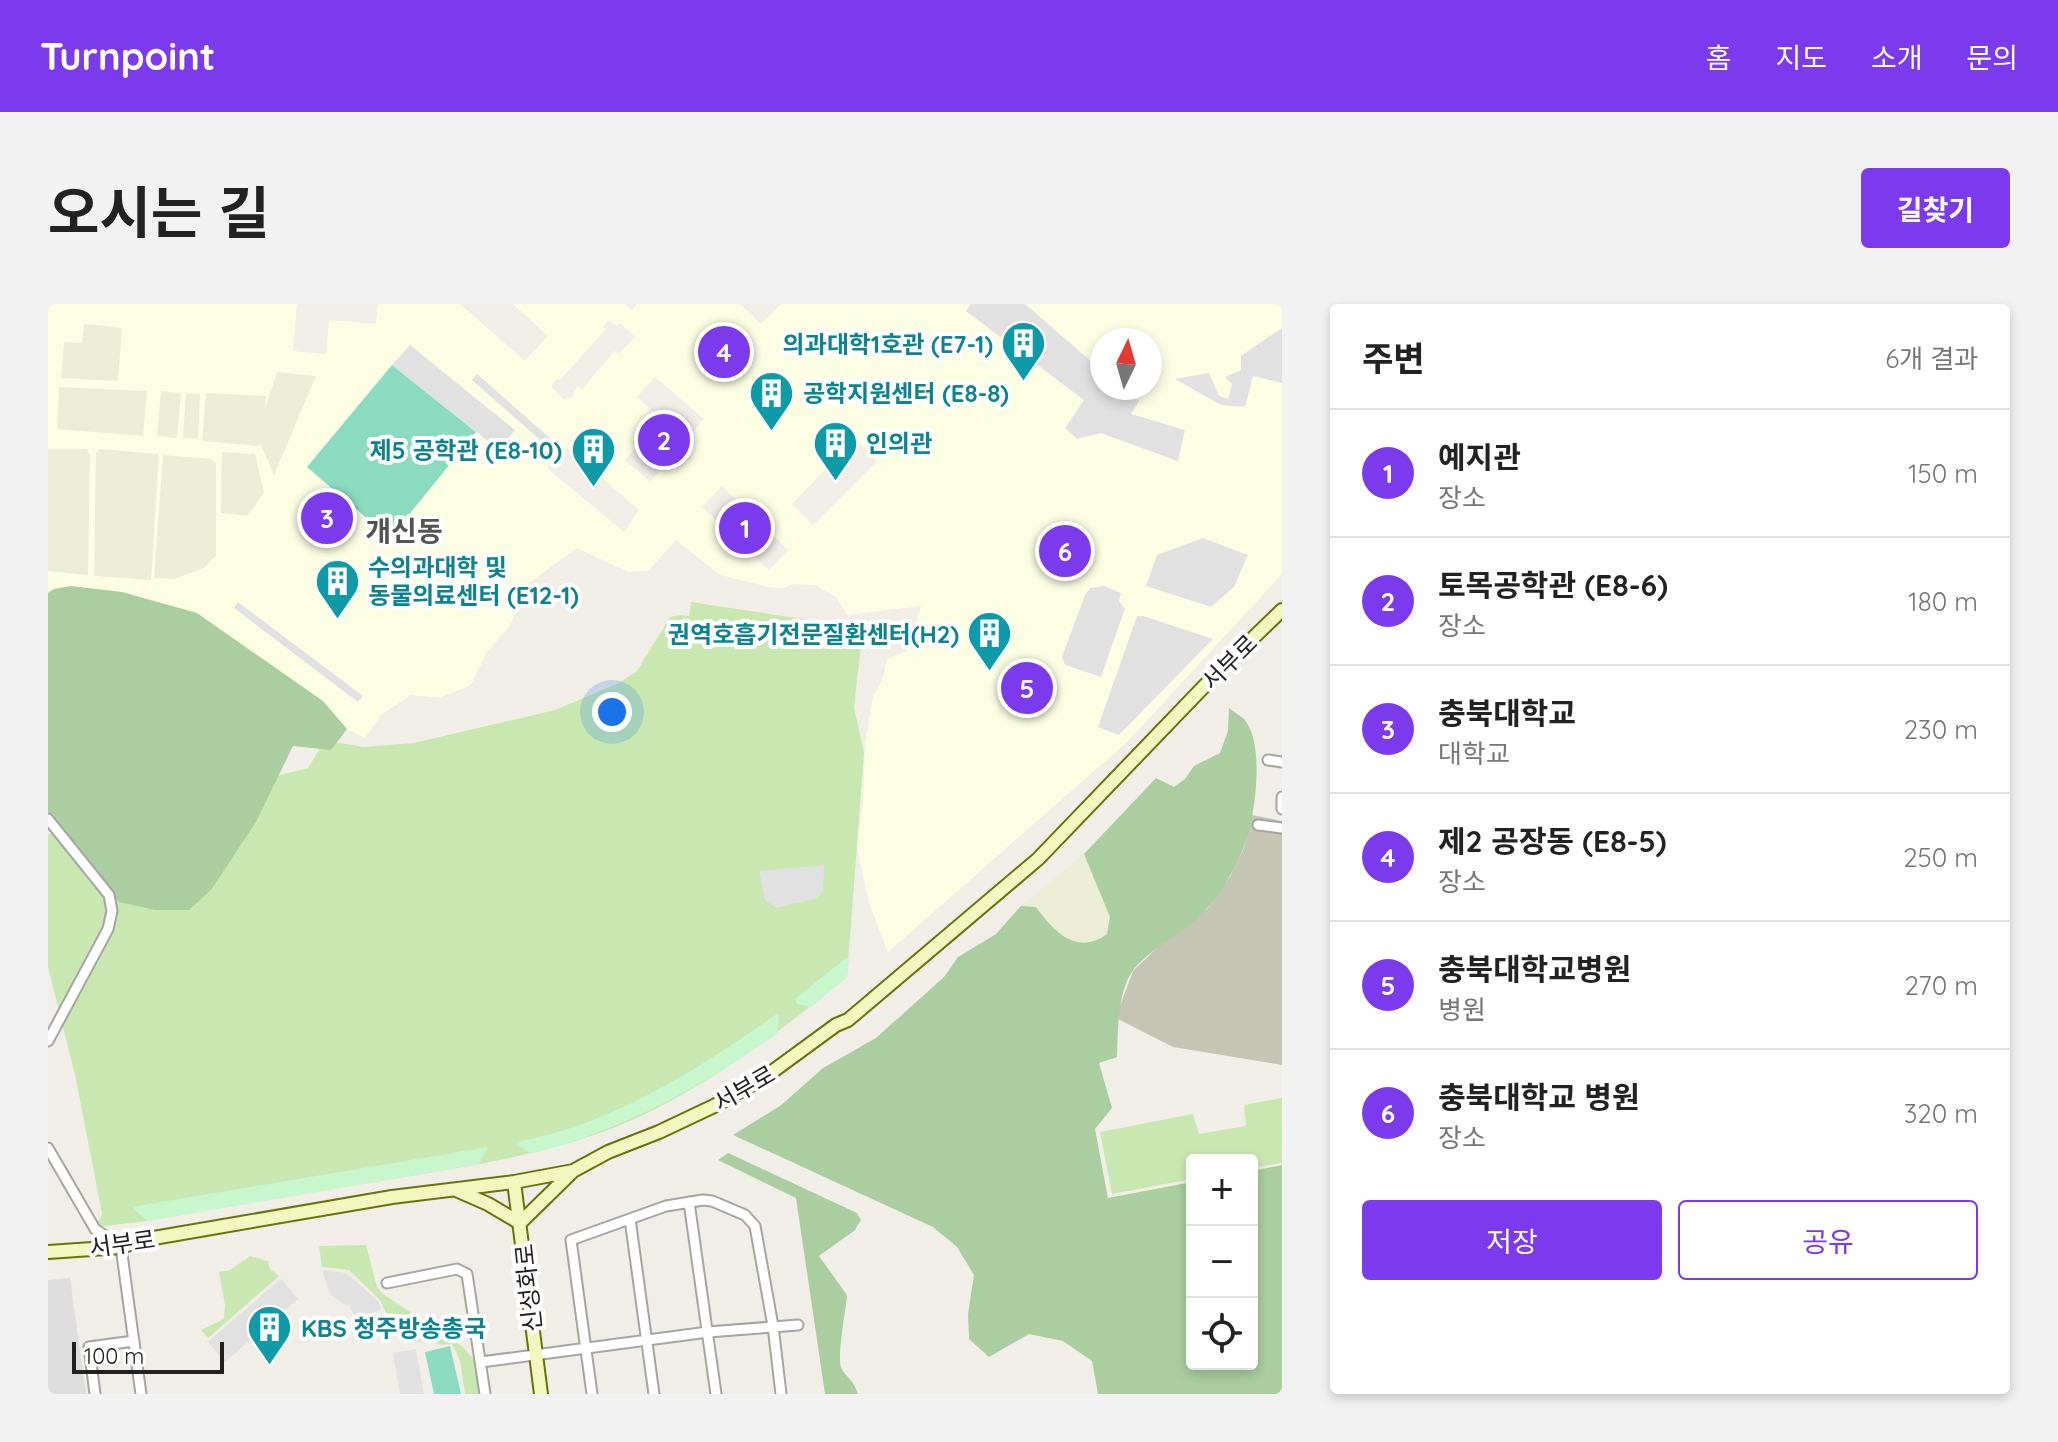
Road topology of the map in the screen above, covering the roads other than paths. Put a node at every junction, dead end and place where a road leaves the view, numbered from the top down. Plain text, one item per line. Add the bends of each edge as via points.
1 (1282, 610) edge
2 (1268, 760) dead end
3 (1282, 762) edge
4 (1282, 797) edge
5 (1282, 809) edge
6 (48, 819) edge
7 (1258, 825) dead end
8 (1282, 828) edge
9 (48, 1041) edge
10 (48, 1148) edge
11 (573, 1171) junction
12 (514, 1182) junction
13 (456, 1190) junction
14 (689, 1202) junction
15 (630, 1219) junction
16 (520, 1223) junction
17 (121, 1247) junction
18 (48, 1252) edge
19 (387, 1283) dead end
20 (798, 1325) dead end
21 (773, 1326) junction
22 (708, 1332) junction
23 (134, 1341) junction
24 (647, 1341) junction
25 (586, 1349) junction
26 (535, 1356) junction
27 (481, 1362) junction
28 (95, 1394) edge
29 (141, 1394) edge
30 (485, 1394) edge
31 (541, 1394) edge
32 (592, 1394) edge
33 (654, 1394) edge
34 (716, 1394) edge
35 (781, 1394) edge

1 - 11 main road, 서부로 via 1038,859 848,1020 714,1106
2 - 3 street
4 - 5 street
6 - 9 street via 109,895 112,911 108,929
7 - 8 street
10 - 17 street via 95,1229
11 - 12 main road, 서부로
11 - 16 main road
12 - 13 main road, 서부로
12 - 16 main road, 신성화로
13 - 16 main road
13 - 17 main road, 서부로
14 - 15 street
14 - 21 street via 712,1201 751,1219
14 - 22 street
15 - 24 street
15 - 25 street via 571,1240
16 - 26 main road, 신성화로
17 - 18 main road, 서부로
17 - 23 street
19 - 27 street via 463,1270 470,1281
20 - 21 street
21 - 22 street
21 - 35 street
22 - 24 street
22 - 34 street
23 - 28 street via 89,1347
23 - 29 street
24 - 25 street
24 - 33 street
25 - 26 street
25 - 32 street
26 - 27 street
26 - 31 main road, 신성화로
27 - 30 street

